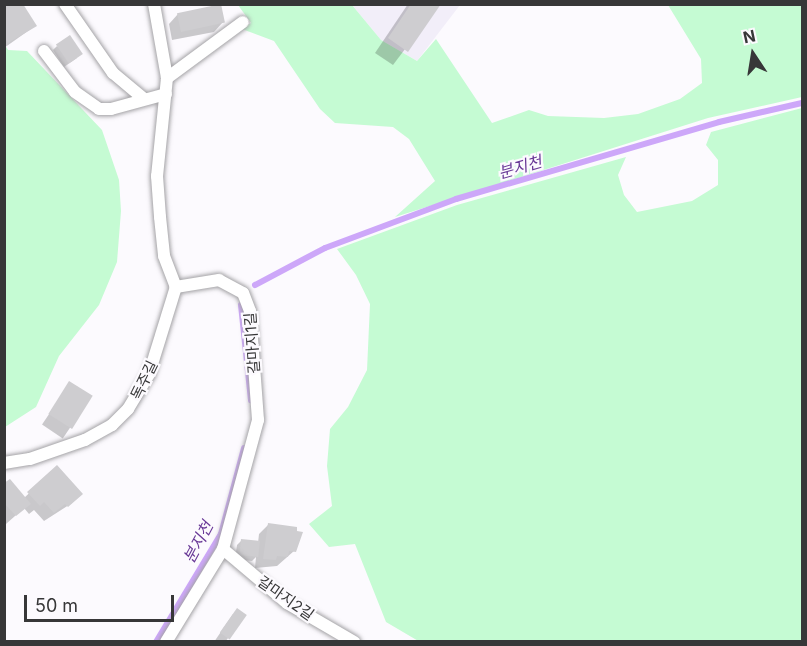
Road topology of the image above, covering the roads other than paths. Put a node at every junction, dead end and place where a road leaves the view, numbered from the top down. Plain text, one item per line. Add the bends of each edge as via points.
1 (65, 4) edge
2 (154, 4) edge
3 (243, 22) dead end
4 (44, 51) dead end
5 (167, 78) junction
6 (166, 94) junction
7 (144, 99) junction
8 (176, 287) junction
9 (4, 463) edge
10 (223, 549) junction
11 (166, 642) edge
12 (354, 642) edge

1 - 7 lane via 112,73
2 - 5 lane
3 - 5 lane
4 - 7 lane via 75,92 99,109 111,110
5 - 6 lane
6 - 7 lane
6 - 8 lane via 157,176 164,256
8 - 9 lane, 독주길 via 149,374 128,409 112,425 85,440 30,459
8 - 10 lane, 갈마지1길 via 219,280 230,283 243,293 250,311 257,434
10 - 11 lane, 갈마지1길
10 - 12 lane, 갈마지2길 via 287,603

